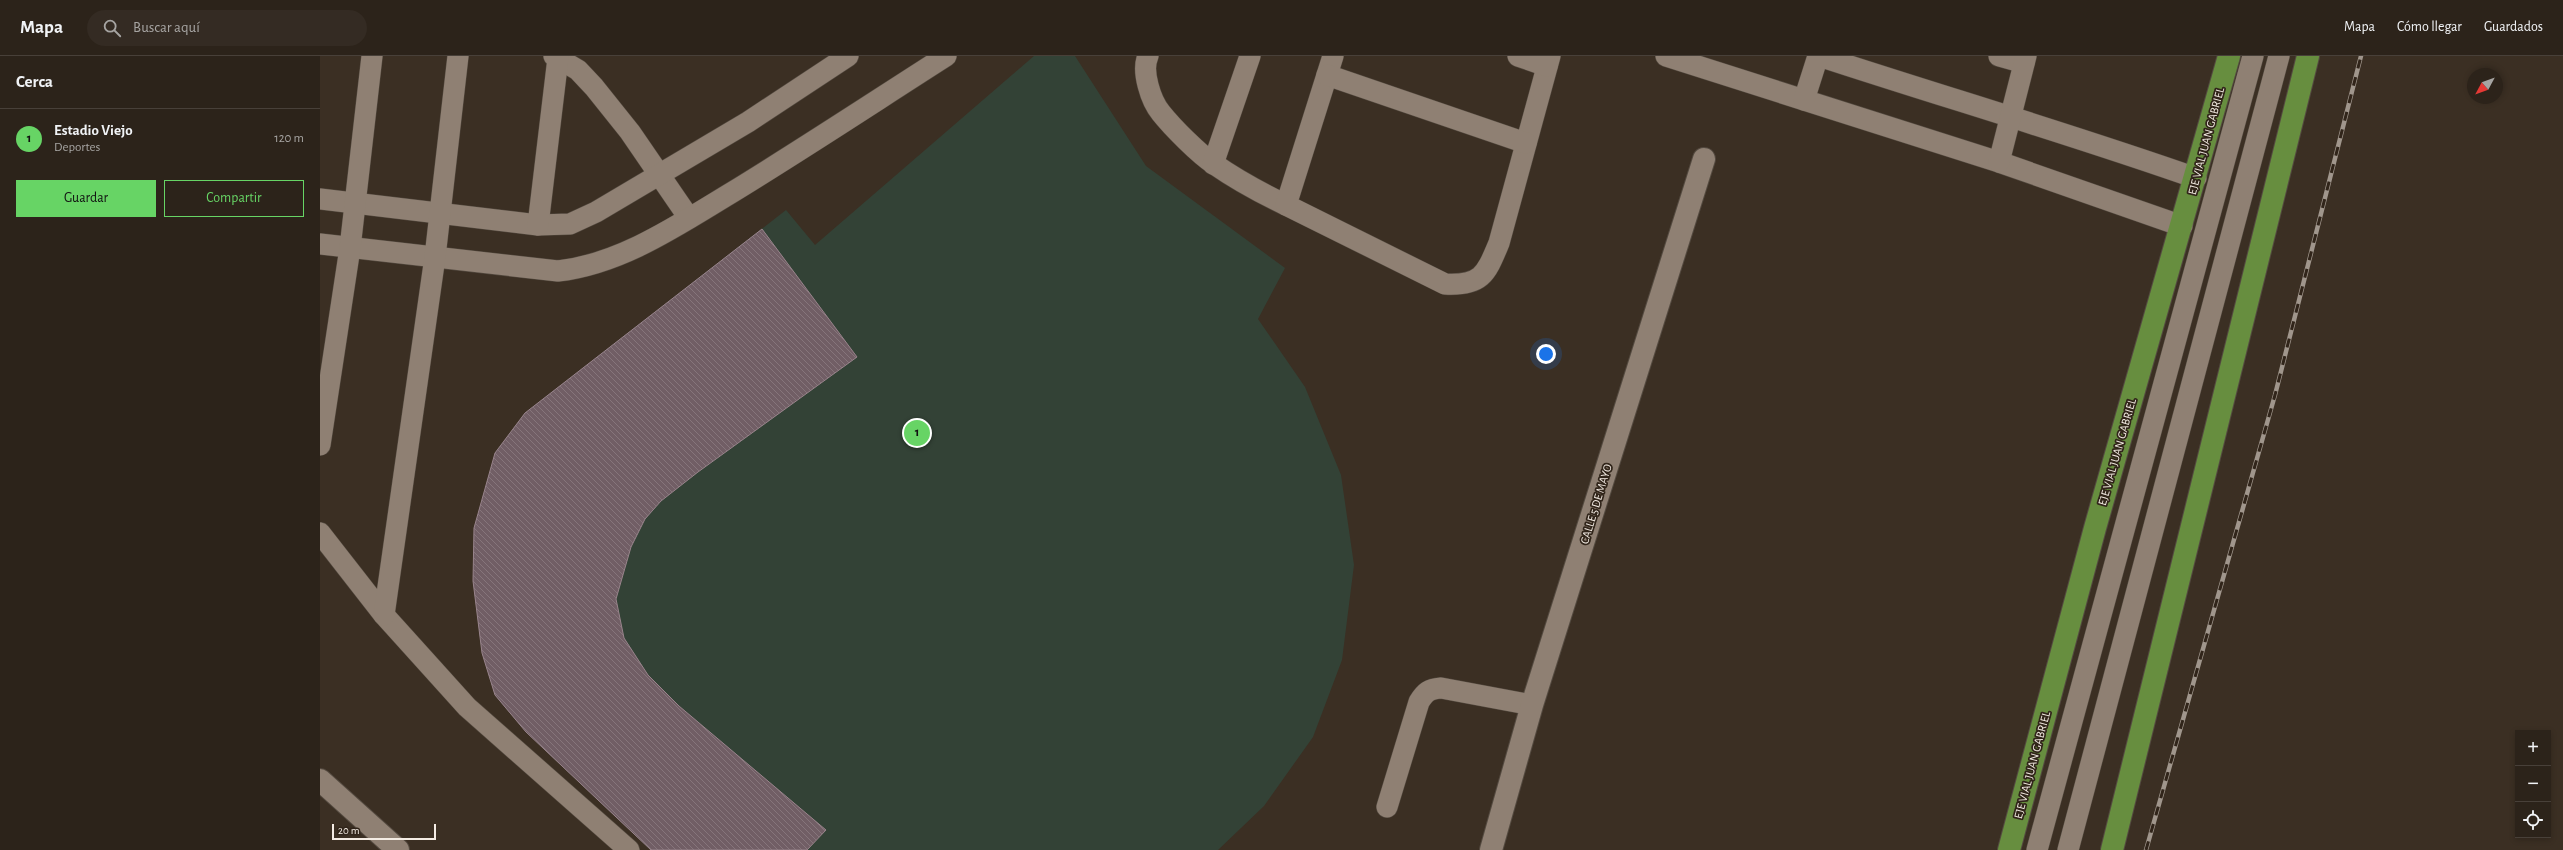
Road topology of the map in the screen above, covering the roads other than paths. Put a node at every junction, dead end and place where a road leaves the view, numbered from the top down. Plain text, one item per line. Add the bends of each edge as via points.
1 (372, 56) edge
2 (458, 56) edge
3 (848, 56) edge
4 (946, 56) edge
5 (1148, 56) edge
6 (1250, 56) edge
7 (1518, 56) edge
8 (1666, 56) edge
9 (1819, 56) edge
10 (1999, 56) edge
11 (2229, 56) edge
12 (2253, 56) edge
13 (2279, 56) edge
14 (2308, 56) edge
15 (556, 57) edge
16 (2025, 60) edge
17 (1549, 61) edge
18 (1330, 65) edge
19 (1804, 100) junction
20 (2010, 118) junction
21 (1526, 143) junction
22 (1704, 159) dead end
23 (1999, 162) junction
24 (1213, 164) junction
25 (659, 173) junction
26 (2196, 178) junction
27 (320, 199) edge
28 (355, 204) junction
29 (1286, 205) junction
30 (440, 214) junction
31 (689, 218) junction
32 (538, 226) junction
33 (2182, 226) junction
34 (320, 244) edge
35 (350, 248) junction
36 (435, 257) junction
37 (320, 445) edge
38 (320, 533) edge
39 (384, 616) junction
40 (1532, 704) junction
41 (320, 780) edge
42 (1387, 807) dead end
43 (398, 850) edge
44 (629, 850) edge
45 (1491, 850) edge
46 (2009, 850) edge
47 (2037, 850) edge
48 (2068, 850) edge
49 (2112, 850) edge

1 - 28 lane
2 - 30 lane
3 - 25 lane via 748,122
4 - 31 lane
5 - 24 lane via 1148,85 1160,113
6 - 24 lane
7 - 17 lane
8 - 19 lane
9 - 19 lane
9 - 20 lane
10 - 16 lane
11 - 26 main road, EJE VIAL JUAN GABRIEL
12 - 47 lane
13 - 48 lane
14 - 49 main road
15 - 25 lane via 578,70 594,87
15 - 32 lane
16 - 20 lane
17 - 21 lane
18 - 21 lane
18 - 29 lane
19 - 23 lane
20 - 23 lane
20 - 26 lane via 2112,148
21 - 29 lane via 1498,243 1487,271 1475,281 1462,285 1446,284
22 - 40 street, CALLE 5 DE MAYO
23 - 33 lane
24 - 29 lane via 1256,191
25 - 31 lane
25 - 32 lane via 596,212 570,224
26 - 33 main road, EJE VIAL JUAN GABRIEL
27 - 28 lane
28 - 30 lane
28 - 35 lane
30 - 32 lane
30 - 36 lane
31 - 36 lane via 606,262 582,268 558,270
33 - 46 main road, EJE VIAL JUAN GABRIEL via 2095,528
34 - 35 lane
35 - 36 lane
35 - 37 lane
36 - 39 lane
38 - 39 lane
39 - 44 lane via 467,707
40 - 42 lane via 1441,688 1431,689 1419,702
40 - 45 street, CALLE 5 DE MAYO
41 - 43 street

